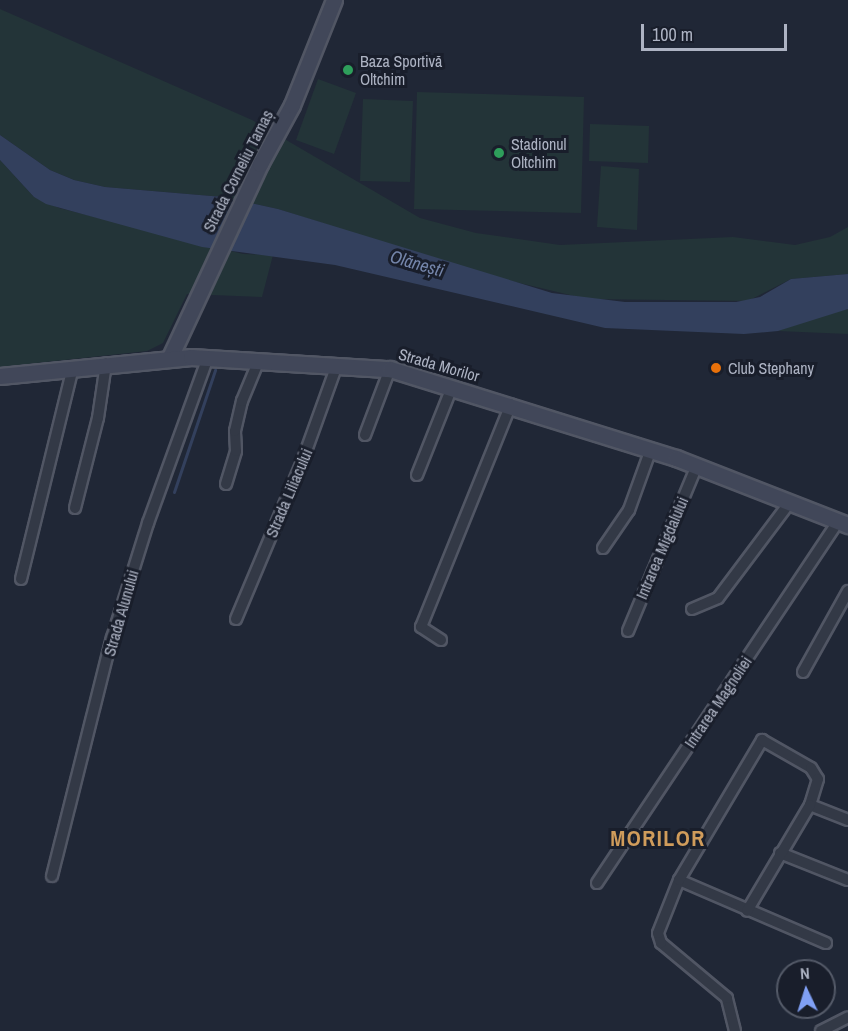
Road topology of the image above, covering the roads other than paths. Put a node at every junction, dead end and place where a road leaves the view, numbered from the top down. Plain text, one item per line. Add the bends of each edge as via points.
1 (334, 0) edge
2 (170, 357) junction
3 (208, 357) junction
4 (259, 360) junction
5 (106, 364) junction
6 (337, 365) junction
7 (73, 368) junction
8 (390, 369) junction
9 (0, 376) edge
10 (452, 387) junction
11 (511, 404) junction
12 (365, 435) dead end
13 (651, 449) junction
14 (697, 465) junction
15 (417, 475) dead end
16 (225, 484) dead end
17 (790, 502) junction
18 (75, 508) dead end
19 (843, 524) edge
20 (603, 548) dead end
21 (21, 579) dead end
22 (848, 591) edge
23 (692, 609) dead end
24 (236, 619) dead end
25 (628, 631) dead end
26 (441, 640) dead end
27 (803, 672) dead end
28 (810, 805) junction
29 (848, 820) edge
30 (780, 854) junction
31 (52, 876) dead end
32 (679, 880) junction
33 (848, 880) edge
34 (597, 883) dead end
35 (747, 911) junction
36 (826, 943) dead end
37 (848, 1017) edge
38 (735, 1031) edge
39 (821, 1031) edge

1 - 2 street, Strada Corneliu Tamaș via 296,95
2 - 3 street, Strada Morilor
2 - 5 street, Strada Morilor
3 - 4 street, Strada Morilor
3 - 31 street, Strada Alunului via 148,523 112,638
4 - 6 street, Strada Morilor
4 - 16 street via 242,401 235,432 237,451
5 - 7 street, Strada Morilor
5 - 18 street via 98,418
6 - 8 street, Strada Morilor
6 - 24 street, Strada Liliacului via 302,462
7 - 9 street, Strada Morilor
7 - 21 street
8 - 10 street, Strada Morilor
8 - 12 street
10 - 11 street, Strada Morilor
10 - 15 street
11 - 13 street, Strada Morilor
11 - 26 street via 421,627
13 - 14 street, Strada Morilor
13 - 20 street via 629,510
14 - 17 street, Strada Morilor
14 - 25 street, Intrarea Migdalului
17 - 19 street, Strada Morilor
17 - 23 street via 718,598
19 - 34 street, Intrarea Magnoliei
22 - 27 street
28 - 29 street
28 - 30 street
28 - 32 street via 818,775 762,740
30 - 33 street
30 - 35 street
32 - 35 street
32 - 38 street via 661,919 660,943 727,998
35 - 36 street
37 - 39 street

